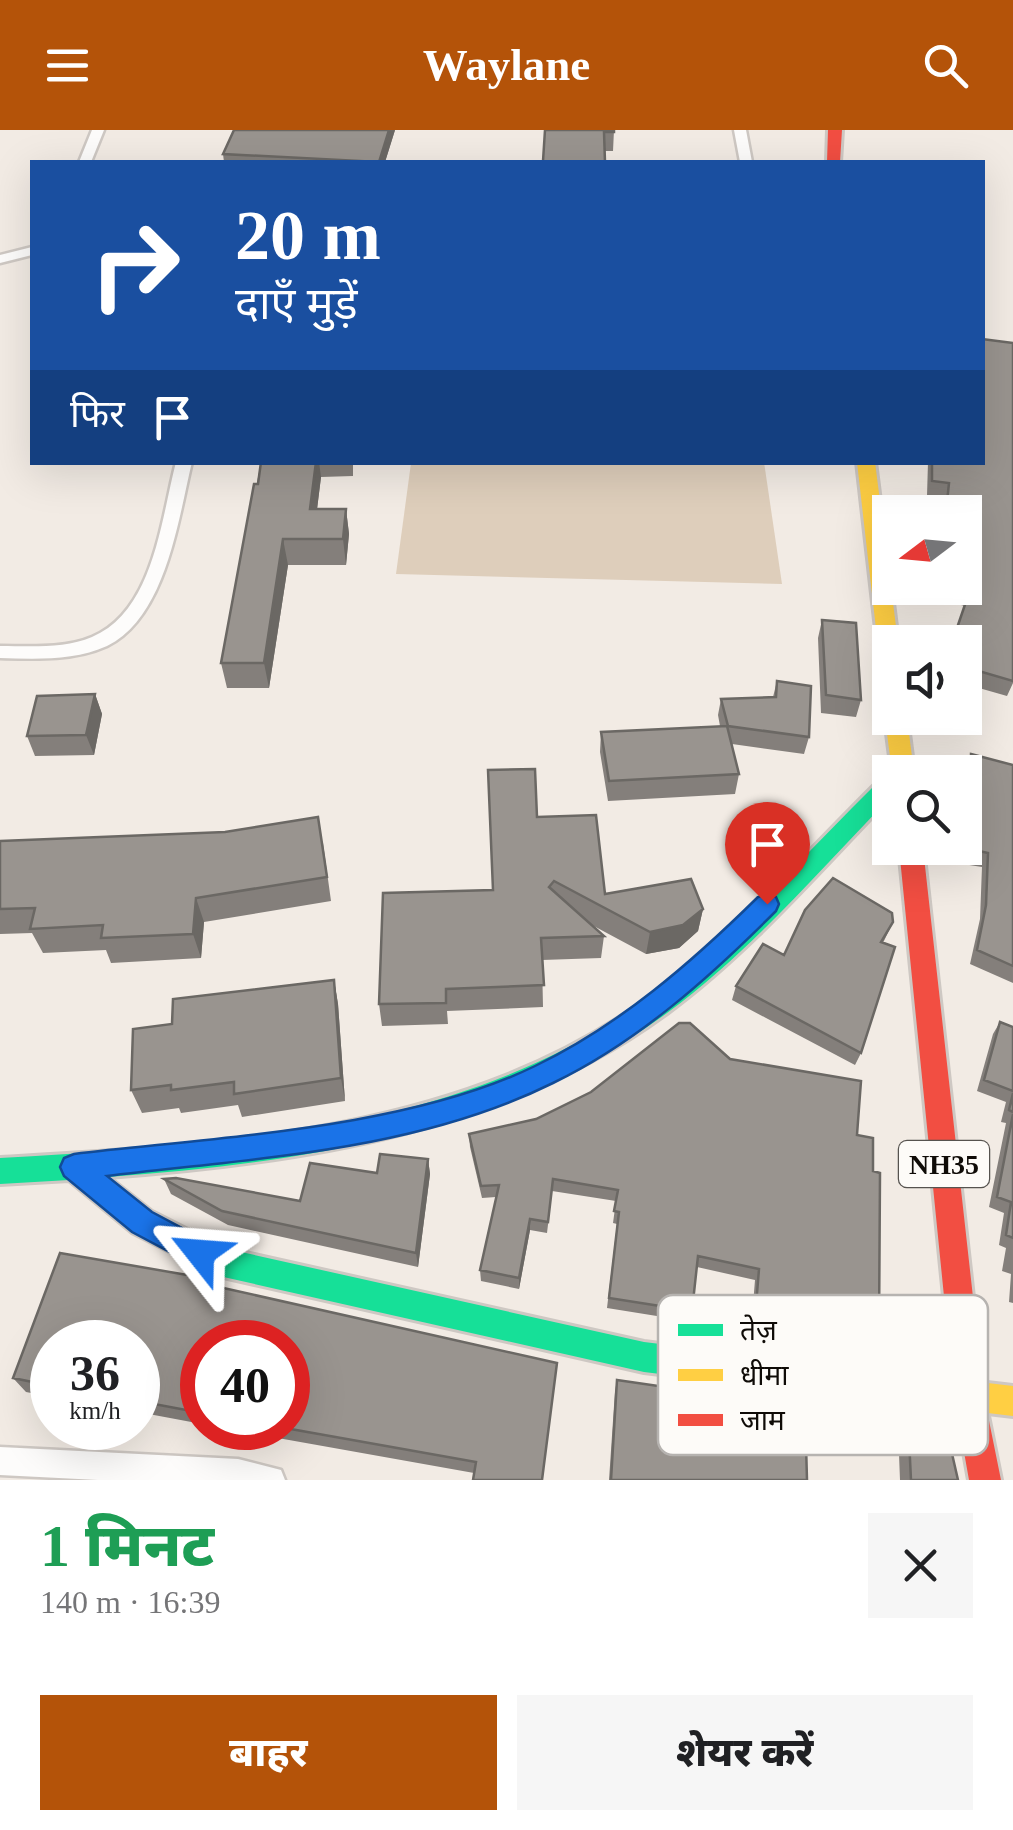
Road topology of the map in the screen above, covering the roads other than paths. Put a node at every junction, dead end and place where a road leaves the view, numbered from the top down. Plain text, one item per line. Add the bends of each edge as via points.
1 (98, 130) edge
2 (740, 130) edge
3 (835, 130) edge
4 (85, 160) edge
5 (746, 160) edge
6 (834, 160) edge
7 (30, 252) edge
8 (0, 259) edge
9 (183, 465) edge
10 (866, 465) edge
11 (885, 625) edge
12 (0, 652) edge
13 (872, 802) edge
14 (913, 865) edge
15 (74, 1167) junction
16 (0, 1171) edge
17 (958, 1295) edge
18 (658, 1359) edge
19 (988, 1398) edge
20 (1013, 1401) edge
21 (980, 1455) edge
22 (0, 1461) edge
23 (271, 1480) edge
24 (985, 1480) edge

1 - 4 lane
2 - 5 lane
3 - 6 main road
7 - 8 lane
9 - 12 lane via 148,592 130,622 102,641 62,651
10 - 11 main road
13 - 15 main road via 716,954 623,1029 544,1075 465,1106 329,1136
14 - 17 main road, NH35
15 - 16 main road
15 - 18 main road via 142,1222 219,1262
19 - 20 main road
21 - 24 main road, NH35
22 - 23 lane

